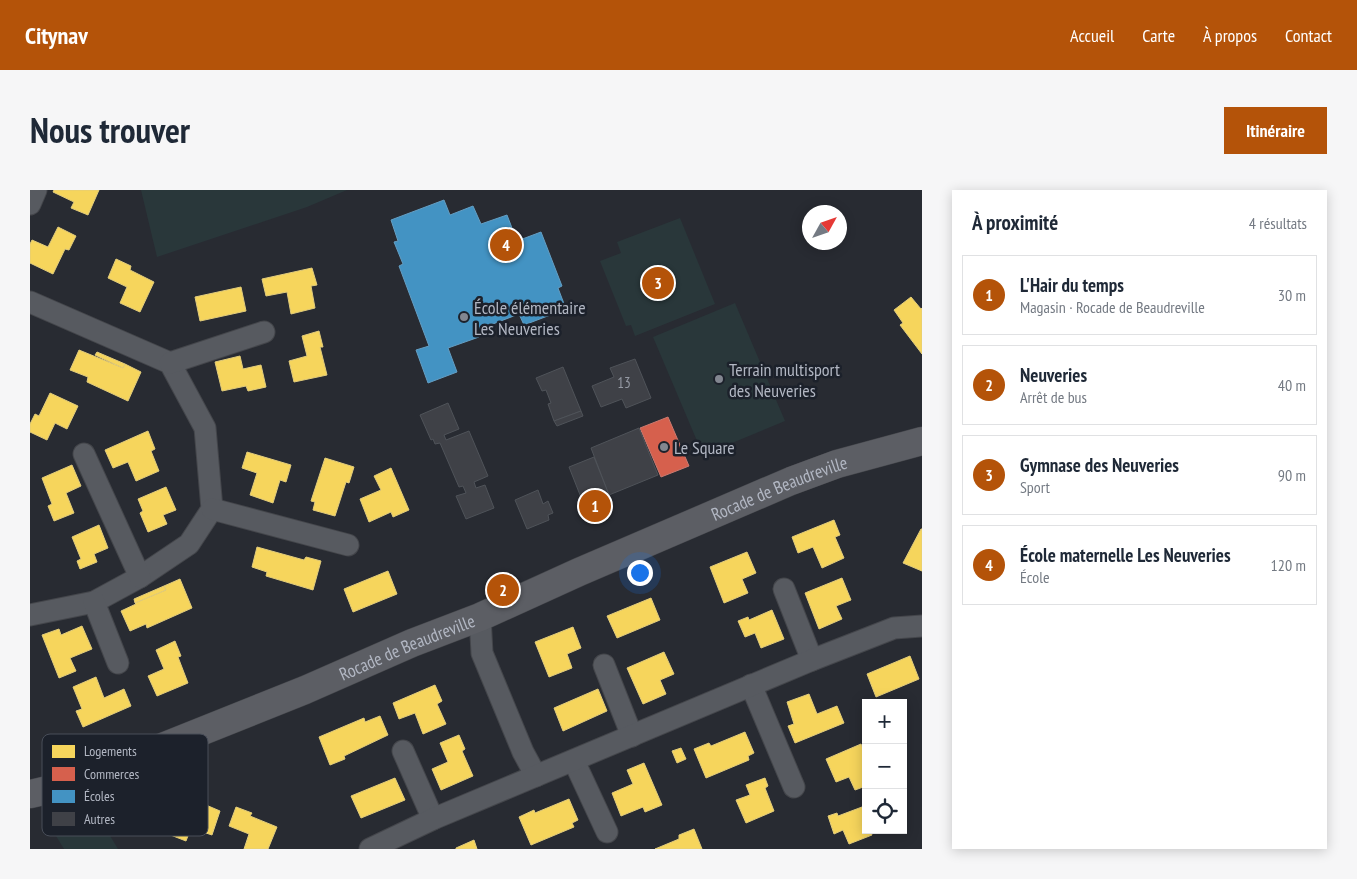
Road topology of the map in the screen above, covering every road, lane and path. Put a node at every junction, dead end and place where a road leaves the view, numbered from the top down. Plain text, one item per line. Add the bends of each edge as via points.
1 (36, 190) edge
2 (30, 204) edge
3 (30, 302) edge
4 (264, 332) dead end
5 (170, 363) junction
6 (922, 440) edge
7 (84, 454) dead end
8 (212, 509) junction
9 (348, 545) dead end
10 (140, 577) junction
11 (784, 589) dead end
12 (94, 602) junction
13 (30, 615) edge
14 (480, 617) junction
15 (922, 626) edge
16 (812, 660) junction
17 (118, 663) dead end
18 (604, 665) dead end
19 (750, 685) junction
20 (195, 734) edge
21 (632, 736) junction
22 (403, 751) dead end
23 (574, 761) junction
24 (536, 776) junction
25 (794, 787) dead end
26 (433, 819) junction
27 (607, 832) dead end
28 (407, 841) edge
29 (370, 849) edge

1 - 2 street
3 - 5 street
4 - 5 street
5 - 8 street via 205,428
6 - 14 street, Rocade de Beaudreville via 790,481
7 - 10 street
8 - 9 street
8 - 10 street via 189,544
10 - 12 street
11 - 16 street
12 - 13 street
12 - 17 street
14 - 20 street, Rocade de Beaudreville
14 - 24 street via 482,653
15 - 16 street via 894,628
16 - 19 street
18 - 21 street
19 - 21 street
19 - 25 street
21 - 23 street
22 - 26 street
23 - 24 street
23 - 27 street
24 - 26 street
26 - 28 street
28 - 29 street

